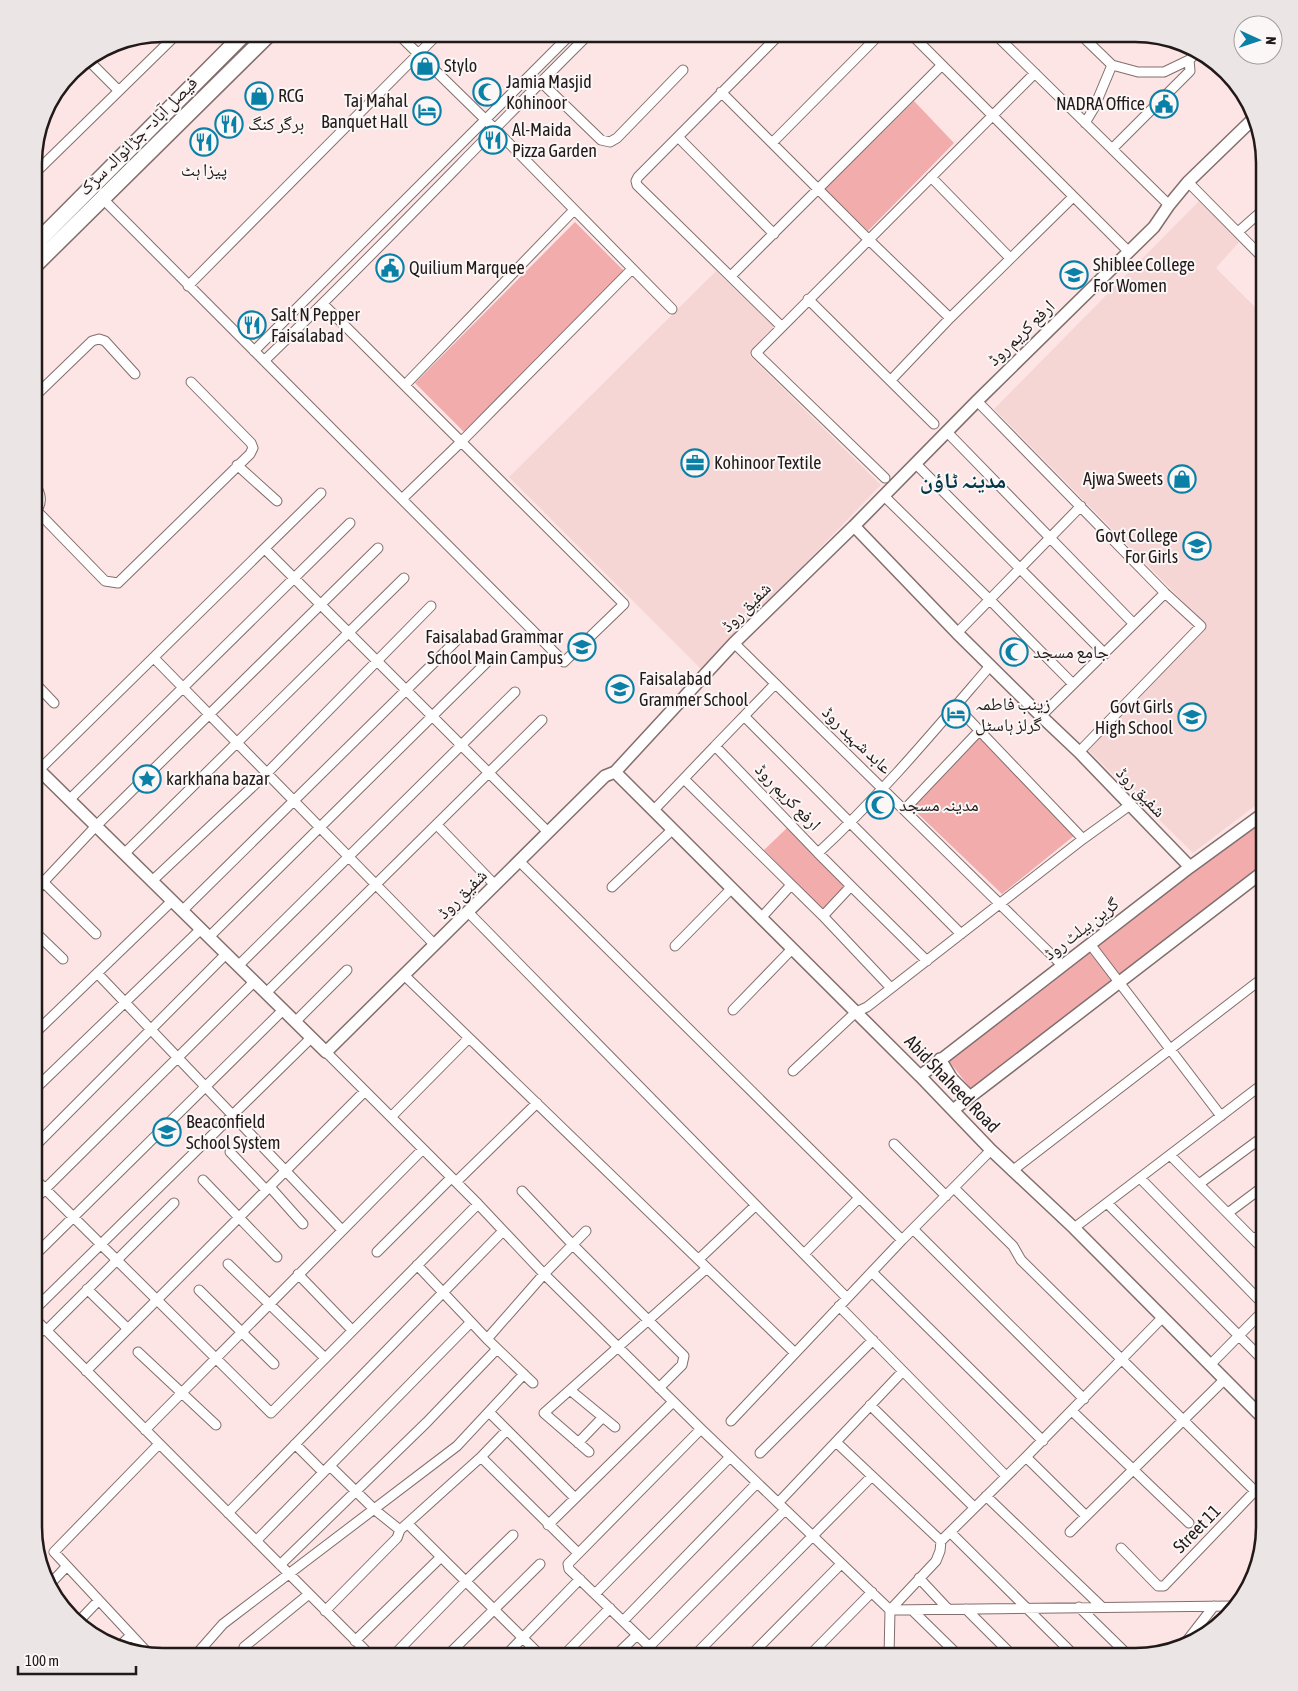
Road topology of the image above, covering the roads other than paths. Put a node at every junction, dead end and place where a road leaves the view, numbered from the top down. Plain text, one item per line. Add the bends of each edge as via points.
1 (168, 43) edge
2 (234, 43) edge
3 (250, 43) edge
4 (260, 43) edge
5 (407, 43) edge
6 (429, 43) edge
7 (562, 43) edge
8 (580, 43) edge
9 (771, 43) edge
10 (871, 43) edge
11 (920, 43) edge
12 (1004, 43) edge
13 (1089, 43) edge
14 (418, 54) junction
15 (1191, 57) edge
16 (1188, 60) junction
17 (942, 65) junction
18 (1112, 65) junction
19 (94, 66) edge
20 (683, 70) dead end
21 (1035, 73) junction
22 (541, 82) junction
23 (118, 90) junction
24 (721, 92) junction
25 (200, 100) junction
26 (992, 115) junction
27 (485, 120) junction
28 (1085, 123) junction
29 (1248, 123) edge
30 (494, 128) junction
31 (678, 137) junction
32 (772, 143) junction
33 (1112, 149) junction
34 (43, 165) edge
35 (931, 176) junction
36 (1188, 182) junction
37 (819, 190) junction
38 (1073, 197) junction
39 (102, 198) junction
40 (1169, 205) junction
41 (574, 210) junction
42 (1256, 216) edge
43 (1238, 232) junction
44 (774, 234) junction
45 (43, 236) edge
46 (868, 239) junction
47 (1256, 251) edge
48 (1128, 252) junction
49 (43, 257) edge
50 (1010, 258) junction
51 (632, 269) junction
52 (731, 276) junction
53 (188, 286) junction
54 (808, 299) junction
55 (323, 304) junction
56 (672, 309) dead end
57 (950, 318) junction
58 (781, 326) junction
59 (254, 351) junction
60 (264, 361) junction
61 (135, 374) dead end
62 (891, 380) junction
63 (191, 382) dead end
64 (405, 385) junction
65 (43, 388) edge
66 (977, 401) junction
67 (934, 424) dead end
68 (947, 432) junction
69 (462, 441) junction
70 (916, 464) junction
71 (237, 465) junction
72 (885, 478) dead end
73 (321, 493) dead end
74 (884, 496) junction
75 (403, 498) junction
76 (277, 501) dead end
77 (1081, 506) junction
78 (43, 520) edge
79 (350, 523) dead end
80 (854, 526) junction
81 (1051, 538) junction
82 (378, 548) dead end
83 (265, 549) junction
84 (1021, 569) junction
85 (294, 578) junction
86 (404, 578) dead end
87 (1165, 593) junction
88 (990, 600) junction
89 (321, 605) junction
90 (431, 606) dead end
91 (1134, 624) junction
92 (349, 632) junction
93 (957, 633) junction
94 (460, 636) dead end
95 (734, 644) junction
96 (1105, 654) junction
97 (154, 658) junction
98 (376, 660) junction
99 (487, 662) dead end
100 (990, 666) junction
101 (775, 684) junction
102 (1073, 684) junction
103 (183, 688) junction
104 (406, 689) junction
105 (43, 691) edge
106 (515, 692) dead end
107 (54, 703) dead end
108 (956, 706) junction
109 (209, 714) junction
110 (433, 716) junction
111 (744, 716) junction
112 (1041, 716) junction
113 (542, 720) dead end
114 (979, 731) junction
115 (237, 743) junction
116 (462, 745) junction
117 (715, 746) junction
118 (1079, 752) junction
119 (43, 762) edge
120 (489, 772) junction
121 (615, 772) junction
122 (267, 773) junction
123 (43, 774) edge
124 (684, 779) junction
125 (883, 788) junction
126 (69, 800) junction
127 (294, 800) junction
128 (1130, 805) junction
129 (904, 810) junction
130 (653, 811) junction
131 (1256, 819) edge
132 (851, 823) junction
133 (436, 824) junction
134 (96, 826) junction
135 (320, 827) junction
136 (672, 830) junction
137 (548, 832) junction
138 (1083, 839) junction
139 (818, 853) junction
140 (124, 854) junction
141 (349, 857) junction
142 (519, 861) junction
143 (1190, 867) junction
144 (1256, 877) edge
145 (152, 881) junction
146 (43, 882) joint
147 (376, 884) junction
148 (791, 884) junction
149 (496, 885) junction
150 (851, 886) junction
151 (612, 888) dead end
152 (731, 889) junction
153 (172, 901) junction
154 (998, 904) junction
155 (182, 911) junction
156 (468, 912) junction
157 (824, 916) junction
158 (761, 918) junction
159 (201, 929) junction
160 (96, 934) dead end
161 (961, 934) junction
162 (209, 938) junction
163 (42, 939) edge
164 (1090, 944) junction
165 (436, 945) junction
166 (674, 946) dead end
167 (792, 949) junction
168 (226, 954) junction
169 (63, 959) dead end
170 (927, 961) junction
171 (238, 966) junction
172 (1063, 966) junction
173 (347, 970) dead end
174 (97, 973) junction
175 (404, 975) junction
176 (254, 982) junction
177 (1118, 982) junction
178 (1256, 983) edge
179 (891, 988) junction
180 (266, 994) junction
181 (125, 1002) junction
182 (283, 1010) junction
183 (733, 1010) dead end
184 (856, 1012) junction
185 (295, 1022) junction
186 (42, 1026) edge
187 (151, 1030) junction
188 (311, 1038) junction
189 (469, 1038) junction
190 (1170, 1049) junction
191 (326, 1052) junction
192 (178, 1058) junction
193 (940, 1059) junction
194 (793, 1071) dead end
195 (920, 1076) junction
196 (42, 1082) edge
197 (205, 1086) junction
198 (1256, 1089) edge
199 (364, 1091) junction
200 (969, 1096) junction
201 (537, 1103) junction
202 (953, 1110) junction
203 (232, 1115) junction
204 (1221, 1116) junction
205 (391, 1117) junction
206 (42, 1139) edge
207 (1256, 1142) edge
208 (894, 1144) dead end
209 (423, 1149) junction
210 (991, 1150) junction
211 (230, 1152) dead end
212 (1170, 1155) junction
213 (286, 1170) junction
214 (1012, 1171) junction
215 (1140, 1178) junction
216 (203, 1180) dead end
217 (454, 1180) junction
218 (1199, 1184) junction
219 (42, 1186) edge
220 (954, 1188) junction
221 (45, 1189) junction
222 (268, 1189) junction
223 (522, 1191) dead end
224 (42, 1192) edge
225 (1256, 1192) edge
226 (946, 1196) junction
227 (859, 1198) junction
228 (174, 1203) dead end
229 (1107, 1203) junction
230 (478, 1204) junction
231 (756, 1205) junction
232 (1228, 1213) junction
233 (73, 1217) junction
234 (240, 1217) junction
235 (303, 1224) dead end
236 (1074, 1228) junction
237 (913, 1229) junction
238 (342, 1230) junction
239 (503, 1231) junction
240 (586, 1232) dead end
241 (1254, 1239) edge
242 (902, 1240) junction
243 (101, 1244) junction
244 (573, 1245) junction
245 (42, 1248) edge
246 (377, 1252) dead end
247 (804, 1254) junction
248 (277, 1257) dead end
249 (116, 1260) junction
250 (698, 1260) junction
251 (228, 1264) dead end
252 (417, 1265) junction
253 (707, 1268) junction
254 (872, 1272) junction
255 (298, 1274) junction
256 (544, 1274) junction
257 (87, 1289) junction
258 (199, 1290) dead end
259 (443, 1293) junction
260 (1256, 1297) edge
261 (847, 1298) junction
262 (157, 1301) junction
263 (42, 1302) edge
264 (269, 1304) junction
265 (840, 1306) junction
266 (1162, 1318) junction
267 (1256, 1318) edge
268 (648, 1320) junction
269 (471, 1322) junction
270 (42, 1326) edge
271 (45, 1329) junction
272 (128, 1330) junction
273 (352, 1330) junction
274 (42, 1331) edge
275 (242, 1332) junction
276 (1239, 1336) junction
277 (488, 1339) junction
278 (873, 1340) junction
279 (618, 1347) junction
280 (498, 1349) junction
281 (138, 1352) dead end
282 (796, 1353) junction
283 (1256, 1353) edge
284 (216, 1358) junction
285 (325, 1358) junction
286 (1121, 1359) junction
287 (274, 1364) dead end
288 (1210, 1365) junction
289 (86, 1371) junction
290 (902, 1371) junction
291 (524, 1374) junction
292 (1224, 1379) junction
293 (533, 1383) dead end
294 (659, 1388) junction
295 (570, 1390) junction
296 (182, 1393) junction
297 (1084, 1399) junction
298 (673, 1402) junction
299 (870, 1406) junction
300 (1072, 1411) junction
301 (1256, 1411) edge
302 (489, 1412) junction
303 (603, 1417) junction
304 (1183, 1420) junction
305 (732, 1421) dead end
306 (216, 1425) dead end
307 (615, 1427) dead end
308 (701, 1429) junction
309 (145, 1430) junction
310 (507, 1430) junction
311 (1043, 1441) junction
312 (836, 1442) junction
313 (578, 1443) junction
314 (159, 1444) junction
315 (295, 1444) junction
316 (589, 1452) dead end
317 (760, 1453) dead end
318 (480, 1457) junction
319 (730, 1457) junction
320 (1026, 1457) junction
321 (327, 1469) junction
322 (1133, 1470) junction
323 (872, 1476) junction
324 (1006, 1476) junction
325 (757, 1483) junction
326 (356, 1491) junction
327 (986, 1496) junction
328 (575, 1498) junction
329 (782, 1507) junction
330 (974, 1507) junction
331 (375, 1510) junction
332 (228, 1513) junction
333 (1086, 1516) junction
334 (408, 1524) junction
335 (1189, 1524) dead end
336 (548, 1525) junction
337 (400, 1530) junction
338 (950, 1532) junction
339 (1070, 1532) dead end
340 (812, 1535) junction
341 (513, 1536) dead end
342 (256, 1541) junction
343 (941, 1541) junction
344 (1121, 1548) dead end
345 (578, 1553) junction
346 (441, 1557) junction
347 (540, 1564) dead end
348 (841, 1564) junction
349 (280, 1565) junction
350 (66, 1567) junction
351 (288, 1573) junction
352 (919, 1578) junction
353 (54, 1579) edge
354 (580, 1579) junction
355 (466, 1581) junction
356 (872, 1592) junction
357 (309, 1594) junction
358 (596, 1594) junction
359 (98, 1601) junction
360 (1214, 1606) junction
361 (1226, 1606) edge
362 (1080, 1607) junction
363 (1102, 1607) junction
364 (610, 1608) junction
365 (948, 1609) junction
366 (966, 1609) junction
367 (1029, 1609) junction
368 (495, 1610) junction
369 (890, 1610) junction
370 (912, 1610) junction
371 (325, 1611) junction
372 (83, 1617) edge
373 (623, 1621) junction
374 (1193, 1633) edge
375 (131, 1635) junction
376 (637, 1635) junction
377 (523, 1639) junction
378 (124, 1642) edge
379 (359, 1644) junction
380 (142, 1646) edge
381 (244, 1647) dead end
382 (649, 1647) joint
383 (202, 1648) edge
384 (357, 1648) edge
385 (363, 1648) edge
386 (401, 1648) edge
387 (455, 1648) edge
388 (514, 1648) edge
389 (532, 1648) edge
390 (571, 1648) edge
391 (623, 1648) edge
392 (702, 1648) edge
393 (758, 1648) edge
394 (817, 1648) edge
395 (888, 1648) edge
396 (951, 1648) edge
397 (1005, 1648) edge
398 (1067, 1648) edge
399 (1121, 1648) edge

1 - 23 street
2 - 45 main road, فیصل آباد– جڑانوالہ سڑک
3 - 25 main road via 221,72
4 - 25 main road, فیصل آباد– جڑانوالہ سڑک
5 - 14 street
6 - 14 street
7 - 27 street
8 - 22 street
9 - 24 street
10 - 32 street
11 - 17 street
12 - 21 street
13 - 18 street
14 - 27 street
14 - 53 street
15 - 16 street
16 - 18 street via 1164,72 1138,72
16 - 33 street via 1190,71
17 - 26 street
17 - 37 street
18 - 28 street
19 - 23 street
20 - 22 street via 610,142 601,140
21 - 26 street
21 - 28 street
22 - 30 street
23 - 34 street
24 - 31 street
24 - 32 street
25 - 39 main road, فیصل آباد– جڑانوالہ سڑک
26 - 35 street
26 - 38 street
27 - 30 street
27 - 59 street
28 - 33 street
29 - 36 street, ارفع کریم روڈ
30 - 41 street
30 - 55 street
31 - 44 street
31 - 52 street via 638,177 637,185
32 - 37 street
33 - 40 street
35 - 46 street
35 - 50 street
36 - 40 street, ارفع کریم روڈ
36 - 43 street
37 - 44 street
37 - 46 street
38 - 48 street
38 - 50 street
39 - 49 main road, فیصل آباد– جڑانوالہ سڑک
39 - 53 street
40 - 48 street, ارفع کریم روڈ via 1154,227
41 - 51 street
41 - 64 street
42 - 43 street
43 - 47 street
44 - 52 street
46 - 54 street
46 - 57 street
48 - 66 street, ارفع کریم روڈ
50 - 57 street
51 - 56 street
51 - 69 street
52 - 58 street
53 - 59 street
54 - 58 street
54 - 62 street
55 - 60 street
55 - 64 street
57 - 62 street
58 - 72 street via 756,353
59 - 60 street
60 - 75 street
61 - 65 street via 105,341 99,339 92,341
62 - 67 street
63 - 71 street via 252,443 250,454
64 - 69 street
66 - 68 street, ارفع کریم روڈ
66 - 77 street
68 - 70 street, ارفع کریم روڈ
68 - 81 street
69 - 75 street
69 - 75 street via 624,604 564,662
70 - 74 street, ارفع کریم روڈ
70 - 84 street
71 - 76 street
71 - 78 street via 118,583 105,581
73 - 83 street
74 - 80 street, ارفع کریم روڈ
74 - 88 street
77 - 81 street
77 - 87 street
79 - 85 street
80 - 93 street, شفیق روڈ
80 - 95 street, شفیق روڈ
81 - 84 street
81 - 91 street
82 - 89 street
83 - 85 street
83 - 97 street
84 - 88 street
84 - 96 street
85 - 89 street
85 - 103 street
86 - 92 street
87 - 91 street
87 - 118 street via 1201,626
88 - 93 street
88 - 102 street
89 - 92 street
89 - 109 street
90 - 98 street
91 - 96 street
92 - 98 street
92 - 115 street
93 - 100 street, شفیق روڈ
94 - 104 street
95 - 101 street, عابد شہید روڈ
95 - 121 street, شفیق روڈ
96 - 102 street
97 - 103 street
97 - 119 street
98 - 104 street
98 - 122 street
99 - 110 street
100 - 108 street, ارفع کریم روڈ
100 - 112 street, شفیق روڈ
101 - 111 street
101 - 125 street, عابد شہید روڈ
102 - 112 street
103 - 109 street
103 - 126 street
104 - 110 street
104 - 127 street
105 - 107 street
106 - 116 street
108 - 114 street
108 - 125 street, ارفع کریم روڈ
109 - 115 street
109 - 134 street
110 - 116 street
110 - 135 street
111 - 117 street
111 - 132 street
112 - 118 street, شفیق روڈ
113 - 120 street
114 - 129 street
114 - 138 street
115 - 122 street
115 - 140 street
116 - 120 street
116 - 141 street
117 - 124 street
117 - 139 street, ارفع کریم روڈ
118 - 128 street, شفیق روڈ
120 - 133 street
120 - 137 street
121 - 130 street, Abid Shaheed Road
121 - 137 street, شفیق روڈ via 605,776
122 - 127 street
122 - 145 street
123 - 126 street
124 - 130 street
124 - 148 street
125 - 129 street, عابد شہید روڈ
125 - 132 street, ارفع کریم روڈ
126 - 134 street
127 - 135 street
127 - 155 street
128 - 138 street
128 - 143 street, شفیق روڈ
129 - 154 street, عابد شہید روڈ
130 - 136 street, Abid Shaheed Road
131 - 143 street, گرین بیلٹ روڈ
132 - 139 street, ارفع کریم روڈ
132 - 161 street
133 - 147 street
133 - 149 street
134 - 140 street
134 - 146 street
135 - 141 street
135 - 162 street
136 - 151 street
136 - 152 street, Abid Shaheed Road
137 - 142 street, شفیق روڈ
138 - 154 street
139 - 150 street
140 - 145 street
141 - 147 street
141 - 171 street
142 - 149 street, شفیق روڈ
142 - 227 street
143 - 164 street, گرین بیلٹ روڈ
144 - 177 street
145 - 153 street
146 - 160 street
147 - 165 street
147 - 180 street
148 - 157 street
148 - 158 street
149 - 156 street, شفیق روڈ
150 - 157 street
150 - 170 street
152 - 158 street, Abid Shaheed Road
152 - 166 street
153 - 155 street
153 - 174 street
154 - 161 street
154 - 172 street, عابد شہید روڈ
155 - 159 street
156 - 165 street, شفیق روڈ
156 - 231 street
157 - 179 street
158 - 167 street, Abid Shaheed Road
159 - 162 street
159 - 181 street
161 - 170 street
162 - 168 street
163 - 169 street
164 - 172 street, گرین بیلٹ روڈ
164 - 177 street
165 - 175 street, شفیق روڈ
167 - 183 street
167 - 184 street, Abid Shaheed Road
168 - 171 street
168 - 187 street
170 - 179 street
171 - 176 street
172 - 193 street, گرین بیلٹ روڈ
173 - 185 street
174 - 181 street
174 - 186 street
175 - 189 street
175 - 191 street, شفیق روڈ
176 - 180 street
176 - 192 street
177 - 190 street
177 - 200 street
178 - 190 street
179 - 184 street via 867,1008
180 - 182 street
181 - 187 street
181 - 196 street
182 - 185 street
182 - 197 street
184 - 194 street
184 - 195 street, Abid Shaheed Road
185 - 188 street
187 - 192 street
187 - 206 street
188 - 191 street
188 - 203 street
189 - 201 street
189 - 205 street
190 - 204 street
190 - 214 street
191 - 199 street
192 - 197 street
192 - 221 street
193 - 195 street, گرین بیلٹ روڈ
193 - 200 street via 952,1079
195 - 202 street, Abid Shaheed Road
197 - 203 street
197 - 233 street
198 - 204 street
199 - 205 street
199 - 213 street
200 - 202 street
201 - 217 street
201 - 250 street
202 - 210 street, Abid Shaheed Road
203 - 213 street
203 - 243 street
204 - 212 street
205 - 209 street
207 - 218 street
208 - 226 street
209 - 217 street
209 - 238 street
210 - 214 street, Abid Shaheed Road
210 - 220 street
211 - 222 street
212 - 215 street
212 - 218 street
213 - 222 street
213 - 238 street
214 - 236 street, Abid Shaheed Road
215 - 229 street
215 - 260 street
216 - 234 street
217 - 230 street
217 - 246 street
218 - 232 street
219 - 221 street
220 - 226 street
220 - 286 street
221 - 224 street
221 - 233 street
222 - 234 street
222 - 235 street
223 - 244 street
225 - 232 street
226 - 237 street
227 - 242 street
227 - 247 street
228 - 249 street
229 - 236 street
229 - 276 street
230 - 239 street
230 - 252 street
231 - 247 street
231 - 250 street
232 - 241 street
233 - 243 street
233 - 245 street
234 - 248 street
234 - 262 street
236 - 266 street, Abid Shaheed Road
237 - 242 street
237 - 297 street
238 - 255 street
239 - 256 street
239 - 259 street
240 - 244 street
242 - 254 street
243 - 249 street
243 - 263 street
244 - 256 street
244 - 268 street
247 - 261 street
249 - 257 street
249 - 262 street
250 - 253 street
251 - 264 street
252 - 259 street
252 - 273 street
253 - 268 street
253 - 282 street
254 - 261 street
254 - 311 street
255 - 264 street
255 - 273 street
256 - 277 street
256 - 279 street
257 - 271 street
257 - 272 street
258 - 275 street
259 - 269 street
259 - 315 street
261 - 265 street
262 - 272 street
262 - 284 street
264 - 275 street
264 - 285 street
265 - 278 street
265 - 282 street
266 - 286 street
266 - 288 street, Abid Shaheed Road
267 - 276 street
268 - 279 street
268 - 294 street via 684,1356 682,1365
269 - 277 street
269 - 321 street
270 - 271 street
271 - 274 street
271 - 289 street
272 - 289 street
273 - 285 street
275 - 284 street
275 - 287 street
276 - 283 street
276 - 288 street
277 - 280 street
278 - 290 street
278 - 317 street
279 - 294 street
279 - 295 street
280 - 291 street
280 - 326 street
281 - 296 street
282 - 305 street
284 - 285 street via 271,1413
284 - 296 street
286 - 297 street
286 - 304 street
288 - 292 street, Abid Shaheed Road
289 - 309 street
290 - 299 street
290 - 324 street
291 - 293 street
291 - 302 street
292 - 301 street, Abid Shaheed Road
292 - 304 street
294 - 298 street
295 - 303 street
295 - 313 street via 544,1413
296 - 306 street
296 - 309 street
297 - 300 street
298 - 308 street
298 - 328 street
299 - 312 street
299 - 330 street
300 - 311 street
300 - 322 street
302 - 310 street
302 - 331 street via 456,1446
303 - 307 street
303 - 313 street
304 - 322 street
304 - 344 street, Street 11 via 1255,1491 1164,1586 1158,1586
308 - 319 street
308 - 345 street
309 - 314 street
310 - 318 street
310 - 328 street
311 - 320 street
312 - 323 street
312 - 329 street
313 - 316 street
314 - 332 street
314 - 350 street via 54,1552
315 - 321 street
315 - 332 street
318 - 334 street
318 - 336 street
319 - 325 street
319 - 358 street
320 - 324 street
320 - 333 street
321 - 326 street
321 - 342 street
322 - 333 street
322 - 335 street
323 - 340 street
323 - 343 street
324 - 327 street
325 - 329 street
325 - 373 street
326 - 331 street
326 - 349 street
327 - 330 street
327 - 363 street
328 - 336 street
329 - 340 street
329 - 382 street
330 - 338 street
331 - 337 street
331 - 351 street
332 - 342 street
333 - 339 street
334 - 337 street
334 - 346 street
336 - 345 street
337 - 371 street via 397,1538
338 - 343 street
338 - 367 street
340 - 348 street
340 - 392 street
341 - 355 street
342 - 349 street
343 - 352 street via 936,1561
345 - 354 street via 568,1567
346 - 355 street
346 - 379 street
347 - 368 street
348 - 356 street
348 - 393 street
349 - 351 street
350 - 353 street
350 - 359 street
351 - 357 street
351 - 383 street via 223,1624
352 - 365 street
352 - 369 street
354 - 358 street
354 - 377 street
355 - 368 street
355 - 386 street
356 - 369 street
356 - 394 street
357 - 371 street
357 - 381 street
358 - 364 street
359 - 372 street
359 - 375 street
360 - 361 street
360 - 363 street
360 - 374 street
362 - 363 street
362 - 367 street
362 - 399 street
364 - 373 street
364 - 390 street
365 - 366 street
365 - 370 street
366 - 367 street
366 - 397 street
367 - 398 street
368 - 377 street
368 - 387 street
369 - 370 street
369 - 395 street
370 - 396 street
371 - 379 street
373 - 376 street
375 - 378 street
375 - 380 street
376 - 382 street
376 - 391 street
377 - 388 street
377 - 389 street
379 - 384 street
379 - 385 street

